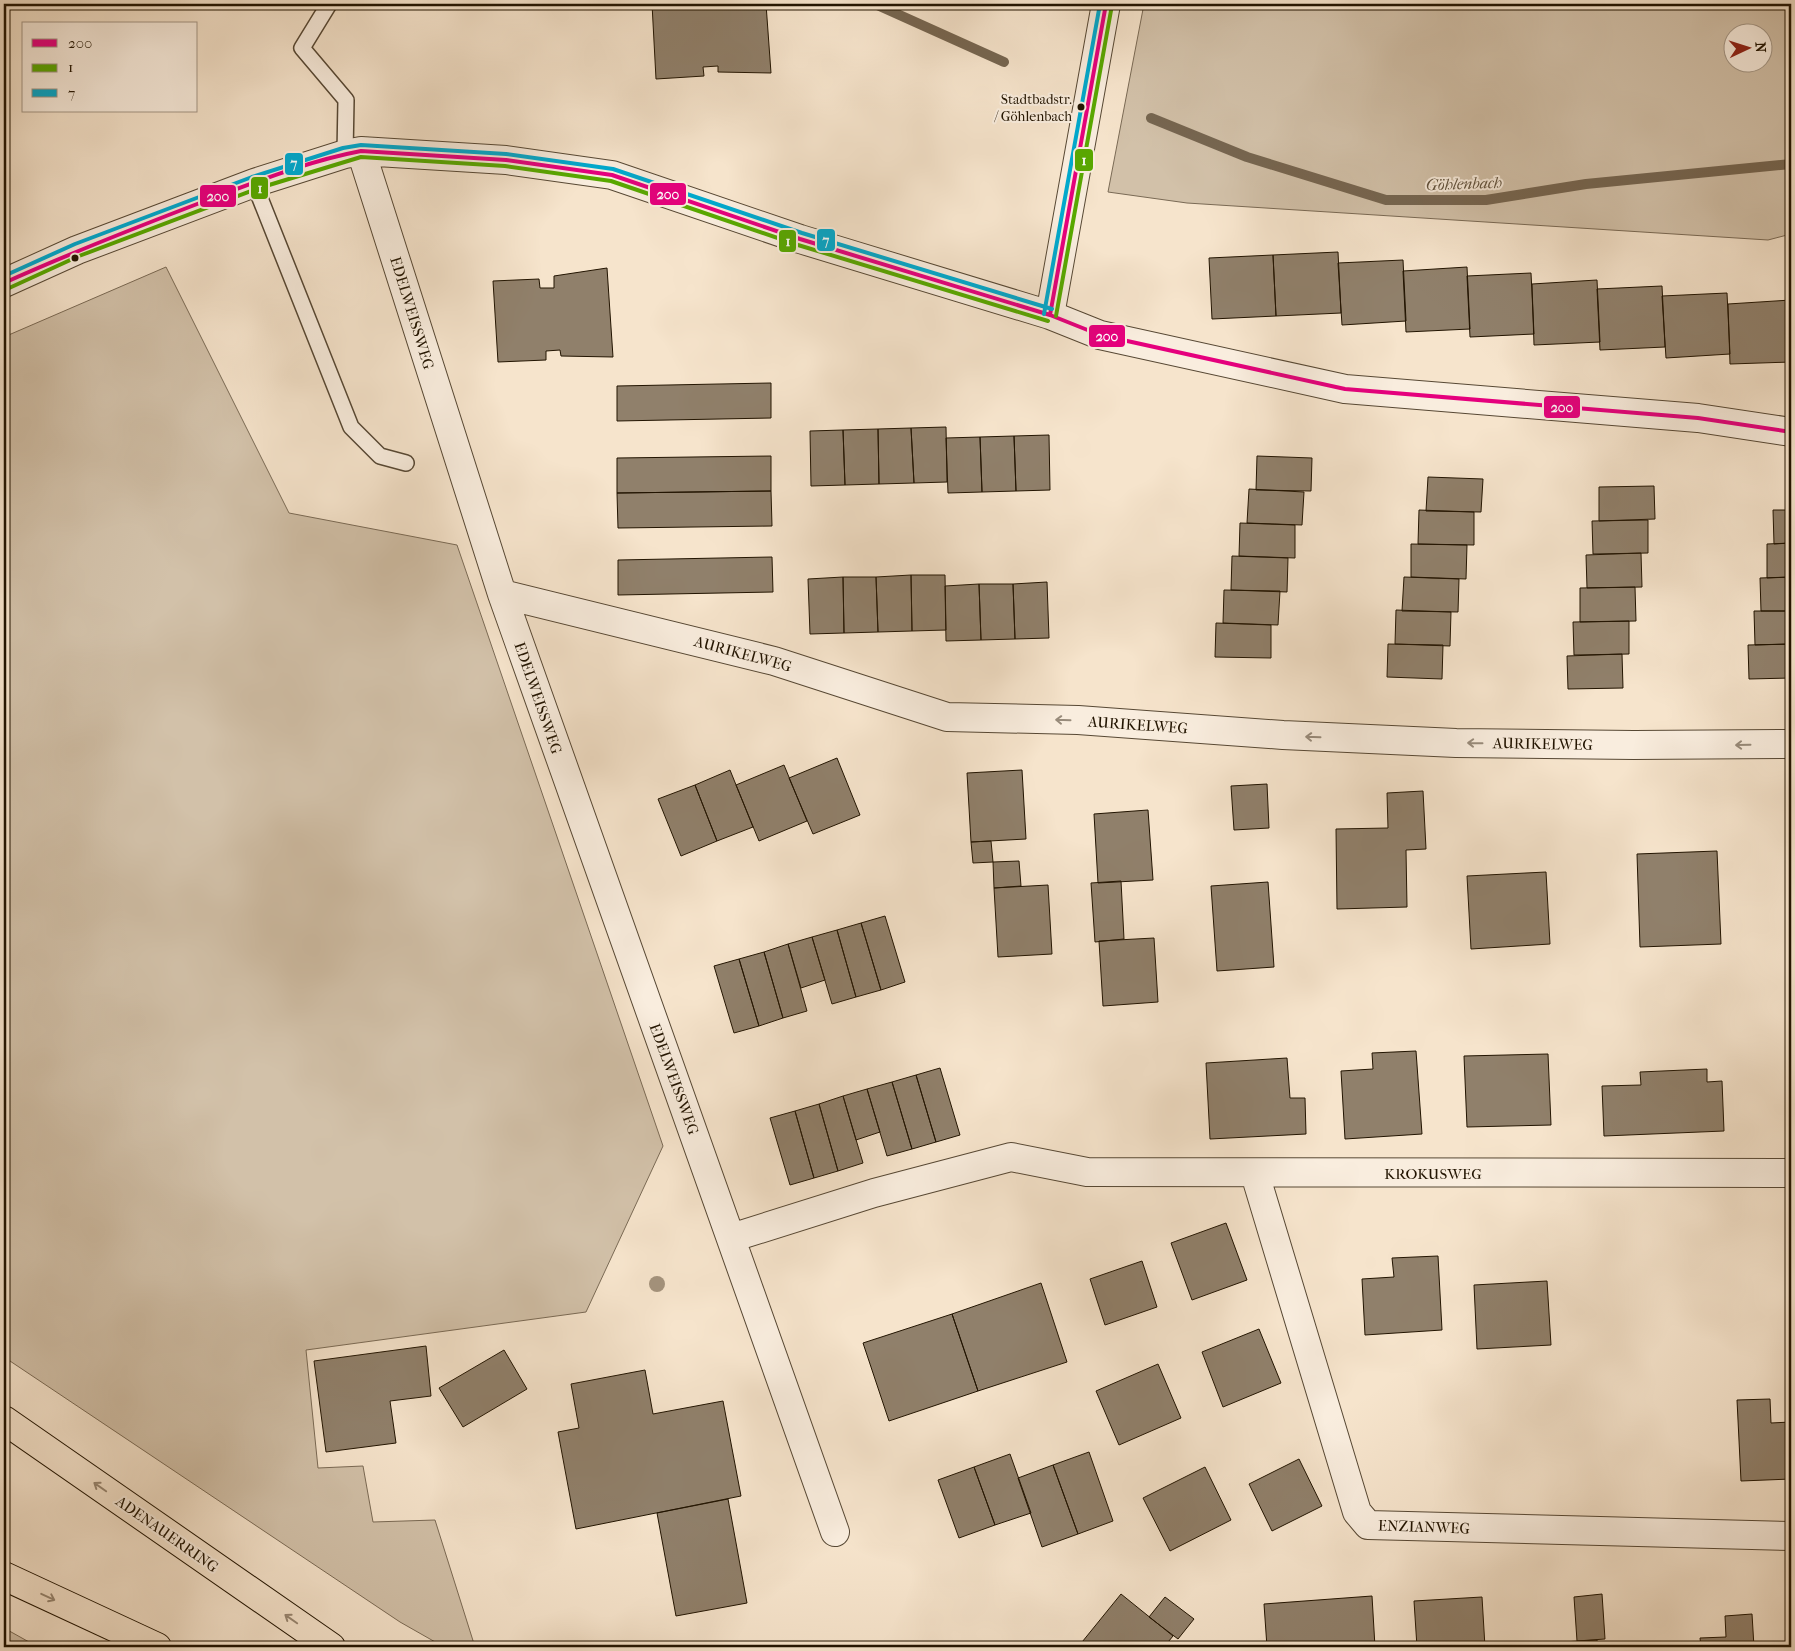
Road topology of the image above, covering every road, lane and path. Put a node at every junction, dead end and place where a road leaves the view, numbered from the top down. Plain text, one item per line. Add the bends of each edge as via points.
1 (328, 4) edge
2 (1106, 4) edge
3 (353, 153) junction
4 (254, 183) junction
5 (4, 282) edge
6 (1050, 315) junction
7 (1791, 432) edge
8 (406, 462) dead end
9 (502, 594) junction
10 (1791, 744) edge
11 (1791, 1173) edge
12 (1255, 1174) junction
13 (730, 1238) junction
14 (4, 1420) edge
15 (834, 1532) dead end
16 (1791, 1536) edge
17 (4, 1576) edge
18 (157, 1647) edge
19 (331, 1647) edge

1 - 3 lane via 302,48 346,100
2 - 6 street
3 - 4 street
3 - 6 street via 506,160 612,176 800,239
3 - 9 street, EDELWEISSWEG
4 - 5 street via 77,250
4 - 8 lane via 352,426 380,456
6 - 7 street via 1100,335 1345,389 1698,418
10 -> 9 street, AURIKELWEG via 1456,742 1283,735 1078,720 947,717 774,661
9 - 13 street, EDELWEISSWEG
11 - 12 street, KROKUSWEG
12 - 13 street, KROKUSWEG via 1087,1172 1011,1157 874,1192
12 - 16 street, ENZIANWEG via 1357,1512 1368,1525
13 - 15 street, EDELWEISSWEG
19 -> 14 main road, ADENAUERRING
17 -> 18 main road

